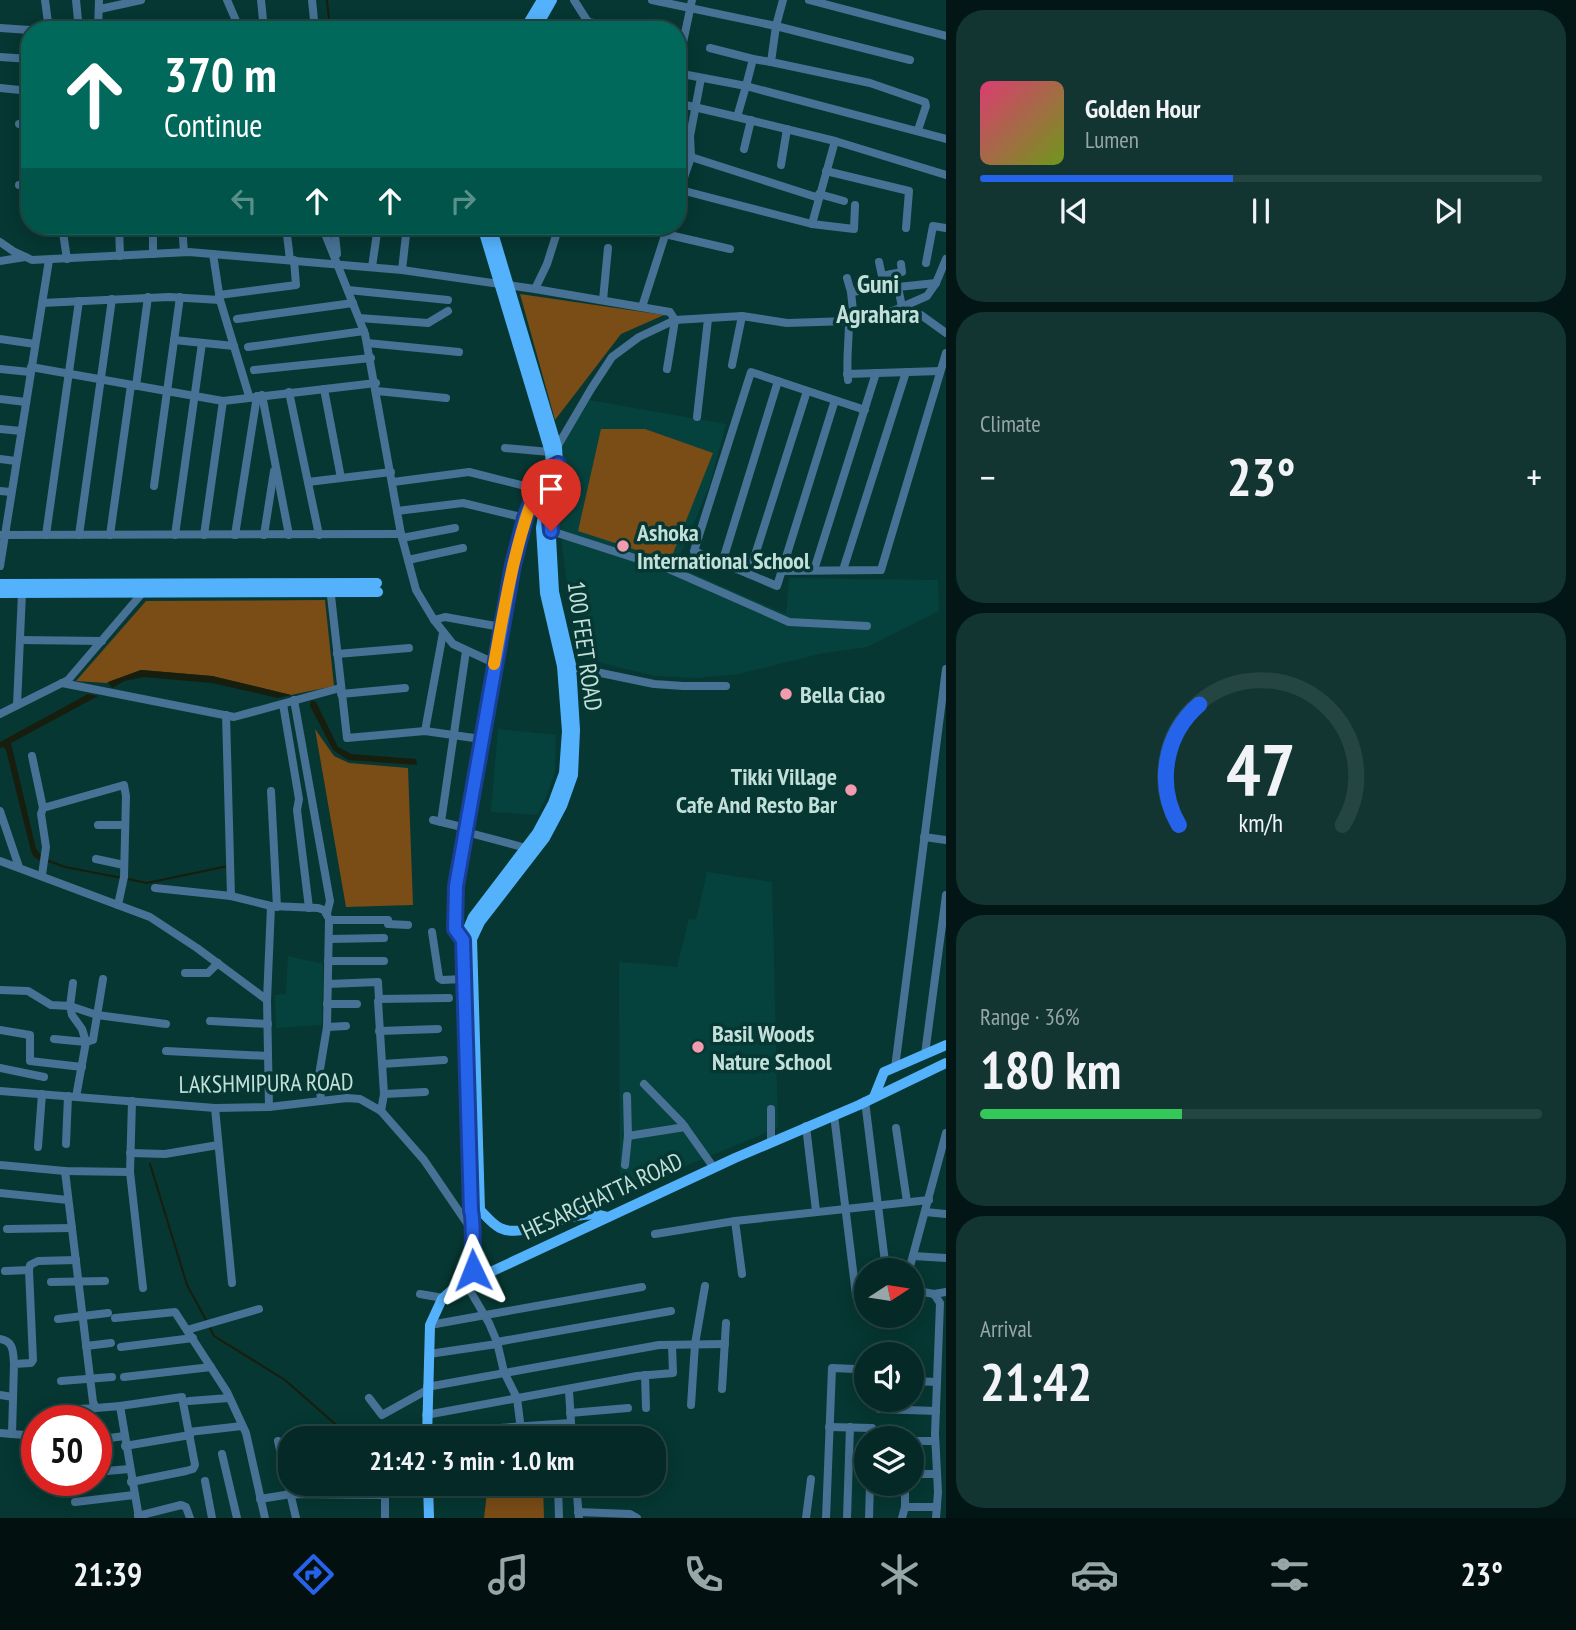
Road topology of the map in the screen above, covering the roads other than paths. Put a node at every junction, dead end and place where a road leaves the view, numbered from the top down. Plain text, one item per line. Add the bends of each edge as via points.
1 (37, 0) edge
2 (45, 0) edge
3 (76, 0) edge
4 (141, 0) edge
5 (227, 0) edge
6 (261, 0) edge
7 (312, 0) edge
8 (542, 0) edge
9 (552, 0) edge
10 (574, 0) edge
11 (652, 0) edge
12 (782, 0) edge
13 (808, 0) edge
14 (99, 4) edge
15 (691, 4) edge
16 (48, 21) edge
17 (78, 21) edge
18 (236, 21) edge
19 (263, 21) edge
20 (314, 21) edge
21 (529, 21) edge
22 (540, 21) edge
23 (584, 21) edge
24 (686, 21) edge
25 (776, 26) junction
26 (0, 28) edge
27 (21, 29) edge
28 (946, 36) edge
29 (710, 48) dead end
30 (0, 57) edge
31 (21, 58) edge
32 (753, 59) junction
33 (910, 60) dead end
34 (771, 62) junction
35 (686, 74) edge
36 (701, 78) junction
37 (746, 86) junction
38 (0, 88) edge
39 (21, 90) edge
40 (686, 105) edge
41 (695, 107) junction
42 (737, 117) junction
43 (751, 120) junction
44 (788, 129) junction
45 (918, 130) junction
46 (686, 135) edge
47 (690, 136) junction
48 (946, 139) edge
49 (835, 141) junction
50 (744, 149) dead end
51 (686, 159) edge
52 (690, 159) junction
53 (781, 165) dead end
54 (686, 170) edge
55 (825, 171) junction
56 (946, 175) edge
57 (686, 194) edge
58 (819, 196) junction
59 (844, 201) dead end
60 (855, 205) dead end
61 (812, 224) junction
62 (906, 228) dead end
63 (946, 228) edge
64 (63, 235) edge
65 (119, 235) edge
66 (153, 235) edge
67 (183, 235) edge
68 (288, 235) edge
69 (327, 235) edge
70 (335, 235) edge
71 (376, 235) edge
72 (406, 235) edge
73 (485, 235) edge
74 (493, 235) edge
75 (556, 235) edge
76 (665, 235) edge
77 (684, 235) edge
78 (0, 242) edge
79 (608, 248) dead end
80 (730, 249) dead end
81 (184, 252) junction
82 (153, 254) junction
83 (213, 254) junction
84 (120, 256) junction
85 (25, 257) junction
86 (67, 258) junction
87 (946, 259) edge
88 (49, 260) junction
89 (292, 260) junction
90 (0, 261) edge
91 (880, 262) dead end
92 (926, 263) dead end
93 (338, 264) junction
94 (901, 264) dead end
95 (372, 267) junction
96 (402, 270) junction
97 (891, 274) junction
98 (943, 274) edge
99 (847, 278) dead end
100 (936, 283) junction
101 (503, 285) junction
102 (535, 289) junction
103 (348, 290) junction
104 (851, 292) junction
105 (180, 297) junction
106 (148, 298) junction
107 (220, 298) junction
108 (112, 299) junction
109 (448, 300) dead end
110 (603, 300) junction
111 (79, 301) junction
112 (42, 303) junction
113 (354, 303) junction
114 (642, 307) junction
115 (897, 309) junction
116 (448, 311) dead end
117 (742, 316) junction
118 (359, 318) junction
119 (237, 319) dead end
120 (708, 319) junction
121 (675, 320) junction
122 (852, 320) junction
123 (364, 331) junction
124 (946, 332) edge
125 (0, 339) edge
126 (174, 340) junction
127 (367, 342) junction
128 (202, 343) junction
129 (35, 344) junction
130 (234, 346) junction
131 (248, 347) dead end
132 (459, 352) dead end
133 (946, 353) edge
134 (371, 358) junction
135 (732, 365) dead end
136 (0, 369) edge
137 (667, 369) dead end
138 (31, 370) junction
139 (254, 370) dead end
140 (940, 371) junction
141 (906, 372) junction
142 (876, 373) junction
143 (69, 374) junction
144 (101, 380) junction
145 (778, 381) junction
146 (134, 385) junction
147 (377, 387) junction
148 (324, 389) junction
149 (167, 391) junction
150 (807, 391) junction
151 (289, 392) junction
152 (194, 396) junction
153 (256, 396) junction
154 (446, 398) dead end
155 (0, 399) edge
156 (835, 400) junction
157 (223, 401) junction
158 (26, 402) junction
159 (865, 410) junction
160 (697, 417) dead end
161 (0, 429) edge
162 (21, 431) junction
163 (505, 448) dead end
164 (553, 449) junction
165 (0, 459) edge
166 (16, 461) junction
167 (275, 465) junction
168 (554, 466) junction
169 (391, 472) junction
170 (341, 478) junction
171 (308, 482) junction
172 (393, 482) junction
173 (154, 486) dead end
174 (537, 489) junction
175 (0, 491) edge
176 (11, 492) junction
177 (397, 511) junction
178 (525, 520) junction
179 (455, 528) dead end
180 (546, 530) junction
181 (2, 535) edge
182 (46, 535) junction
183 (79, 535) junction
184 (110, 535) junction
185 (175, 535) junction
186 (204, 535) junction
187 (235, 535) junction
188 (264, 535) junction
189 (289, 535) junction
190 (319, 535) junction
191 (402, 536) junction
192 (463, 548) dead end
193 (408, 560) junction
194 (722, 563) junction
195 (0, 566) edge
196 (781, 570) junction
197 (814, 570) junction
198 (843, 570) junction
199 (748, 574) junction
200 (0, 583) edge
201 (150, 584) junction
202 (330, 587) junction
203 (377, 587) dead end
204 (0, 593) edge
205 (22, 593) junction
206 (143, 593) junction
207 (434, 620) junction
208 (867, 626) dead end
209 (501, 627) junction
210 (443, 633) junction
211 (20, 640) junction
212 (102, 641) junction
213 (409, 648) dead end
214 (466, 651) junction
215 (337, 654) junction
216 (494, 663) junction
217 (944, 665) edge
218 (566, 666) junction
219 (62, 683) junction
220 (726, 686) dead end
221 (405, 688) dead end
222 (341, 691) junction
223 (291, 701) junction
224 (17, 705) junction
225 (0, 714) edge
226 (226, 715) junction
227 (425, 731) junction
228 (453, 736) junction
229 (481, 739) junction
230 (32, 756) dead end
231 (271, 791) dead end
232 (43, 808) junction
233 (0, 811) edge
234 (98, 825) dead end
235 (125, 825) junction
236 (466, 830) junction
237 (924, 837) junction
238 (946, 839) edge
239 (526, 848) junction
240 (96, 859) dead end
241 (0, 861) edge
242 (124, 865) junction
243 (19, 867) junction
244 (43, 875) junction
245 (155, 888) dead end
246 (946, 895) edge
247 (231, 896) junction
248 (118, 905) junction
249 (274, 907) junction
250 (309, 908) junction
251 (328, 916) junction
252 (408, 925) dead end
253 (432, 932) dead end
254 (384, 938) dead end
255 (328, 939) junction
256 (467, 942) junction
257 (328, 961) junction
258 (384, 961) dead end
259 (218, 963) junction
260 (185, 973) dead end
261 (103, 979) dead end
262 (464, 979) junction
263 (73, 983) dead end
264 (328, 984) junction
265 (0, 990) edge
266 (379, 999) junction
267 (449, 999) dead end
268 (267, 1000) junction
269 (327, 1004) junction
270 (357, 1004) dead end
271 (69, 1006) junction
272 (97, 1015) junction
273 (211, 1021) dead end
274 (166, 1024) dead end
275 (268, 1024) junction
276 (346, 1026) dead end
277 (327, 1027) junction
278 (438, 1029) dead end
279 (0, 1030) edge
280 (379, 1031) junction
281 (54, 1039) dead end
282 (86, 1042) junction
283 (946, 1045) edge
284 (166, 1051) dead end
285 (925, 1054) junction
286 (268, 1056) junction
287 (444, 1060) dead end
288 (946, 1063) edge
289 (382, 1064) junction
290 (82, 1067) junction
291 (0, 1068) edge
292 (895, 1068) junction
293 (44, 1077) dead end
294 (644, 1084) dead end
295 (0, 1091) edge
296 (425, 1092) dead end
297 (42, 1094) junction
298 (384, 1094) junction
299 (627, 1096) dead end
300 (72, 1097) junction
301 (870, 1099) junction
302 (132, 1101) junction
303 (321, 1101) junction
304 (269, 1107) junction
305 (215, 1108) junction
306 (771, 1109) dead end
307 (381, 1111) junction
308 (834, 1115) junction
309 (806, 1126) junction
310 (685, 1127) junction
311 (896, 1128) dead end
312 (946, 1133) edge
313 (628, 1136) junction
314 (771, 1142) junction
315 (66, 1144) dead end
316 (218, 1145) junction
317 (38, 1147) dead end
318 (130, 1153) junction
319 (625, 1164) dead end
320 (0, 1165) edge
321 (714, 1168) junction
322 (65, 1171) junction
323 (936, 1171) junction
324 (946, 1171) edge
325 (130, 1172) junction
326 (0, 1193) edge
327 (68, 1200) junction
328 (929, 1200) junction
329 (907, 1202) junction
330 (877, 1206) junction
331 (845, 1210) junction
332 (816, 1211) junction
333 (925, 1212) junction
334 (946, 1214) edge
335 (474, 1217) junction
336 (608, 1217) junction
337 (735, 1221) junction
338 (72, 1228) junction
339 (7, 1229) dead end
340 (655, 1234) dead end
341 (913, 1256) joint
342 (884, 1258) edge
343 (946, 1258) edge
344 (76, 1260) junction
345 (29, 1270) junction
346 (5, 1271) dead end
347 (742, 1274) dead end
348 (854, 1279) edge
349 (470, 1280) junction
350 (105, 1281) dead end
351 (51, 1282) dead end
352 (79, 1283) junction
353 (232, 1283) dead end
354 (705, 1286) dead end
355 (642, 1287) dead end
356 (143, 1288) dead end
357 (924, 1292) edge
358 (946, 1292) edge
359 (419, 1294) dead end
360 (934, 1294) junction
361 (443, 1298) junction
362 (259, 1309) dead end
363 (671, 1311) dead end
364 (485, 1315) junction
365 (83, 1316) junction
366 (58, 1319) dead end
367 (943, 1321) edge
368 (726, 1323) dead end
369 (430, 1325) junction
370 (187, 1330) junction
371 (193, 1338) junction
372 (0, 1339) edge
373 (111, 1343) dead end
374 (497, 1343) junction
375 (695, 1344) junction
376 (725, 1344) junction
377 (671, 1345) junction
378 (86, 1346) junction
379 (121, 1347) dead end
380 (429, 1354) junction
381 (14, 1364) junction
382 (211, 1367) junction
383 (854, 1369) edge
384 (504, 1372) junction
385 (645, 1376) junction
386 (112, 1377) dead end
387 (124, 1377) dead end
388 (90, 1378) junction
389 (61, 1381) dead end
390 (940, 1381) edge
391 (427, 1389) junction
392 (722, 1389) dead end
393 (569, 1391) junction
394 (0, 1395) edge
395 (13, 1397) junction
396 (229, 1398) junction
397 (369, 1398) dead end
398 (517, 1398) junction
399 (189, 1401) dead end
400 (94, 1405) edge
401 (691, 1405) dead end
402 (120, 1406) junction
403 (112, 1407) edge
404 (628, 1408) dead end
405 (646, 1408) dead end
406 (924, 1410) edge
407 (936, 1410) junction
408 (946, 1410) edge
409 (570, 1413) junction
410 (426, 1415) junction
411 (571, 1423) junction
412 (521, 1425) junction
413 (242, 1426) junction
414 (427, 1426) edge
415 (512, 1426) edge
416 (571, 1426) edge
417 (829, 1427) junction
418 (850, 1427) junction
419 (854, 1427) edge
420 (0, 1433) edge
421 (190, 1433) junction
422 (12, 1434) junction
423 (21, 1435) edge
424 (124, 1436) junction
425 (112, 1438) edge
426 (924, 1441) edge
427 (935, 1441) junction
428 (125, 1446) junction
429 (222, 1454) dead end
430 (129, 1469) junction
431 (112, 1471) edge
432 (924, 1474) edge
433 (937, 1474) junction
434 (811, 1479) dead end
435 (205, 1481) dead end
436 (131, 1482) junction
437 (134, 1496) junction
438 (279, 1496) edge
439 (291, 1496) edge
440 (385, 1496) edge
441 (428, 1496) edge
442 (558, 1496) edge
443 (577, 1496) edge
444 (870, 1496) edge
445 (905, 1496) edge
446 (261, 1499) junction
447 (75, 1502) dead end
448 (905, 1507) junction
449 (937, 1507) junction
450 (166, 1514) edge
451 (578, 1515) edge
452 (138, 1517) edge
453 (190, 1518) edge
454 (212, 1518) edge
455 (237, 1518) edge
456 (265, 1518) edge
457 (296, 1518) edge
458 (385, 1518) edge
459 (429, 1518) edge
460 (559, 1518) edge
461 (637, 1518) edge
462 (806, 1518) edge
463 (826, 1518) edge
464 (847, 1518) edge
465 (869, 1518) edge
466 (902, 1518) edge
467 (936, 1518) edge

1 - 2 street
2 - 16 street
3 - 17 street
4 - 14 street
5 - 18 street
6 - 19 street
7 - 20 street
8 - 21 main road
9 - 22 main road
10 - 23 street
11 - 15 street
12 - 25 street
13 - 28 street
15 - 24 street
15 - 25 street
25 - 33 street
25 - 34 street
26 - 27 street
29 - 32 street
30 - 31 street
32 - 34 street
32 - 37 street
34 - 45 street via 870,83 925,102
35 - 36 street
36 - 37 street
36 - 41 street
37 - 42 street
37 - 45 street
38 - 39 street
40 - 41 street
41 - 42 street
41 - 47 street
42 - 43 street
43 - 44 street
43 - 50 street
44 - 49 street
44 - 53 street
45 - 48 street
46 - 47 street
47 - 52 street
49 - 55 street
49 - 56 street
51 - 52 street
52 - 54 street
52 - 58 street
55 - 58 street
55 - 62 street via 909,191
57 - 61 street
58 - 59 street
58 - 61 street
60 - 61 street via 854,229
63 - 92 street via 933,226
64 - 86 street
65 - 84 street
66 - 82 street
67 - 81 street
68 - 89 street
69 - 93 street
70 - 93 street
71 - 95 street
72 - 96 street
73 - 101 main road, 100 FEET ROAD
74 - 101 main road, 100 FEET ROAD
75 - 102 street
76 - 114 street
77 - 80 street
78 - 85 street
79 - 110 street
81 - 82 street
81 - 83 street
82 - 84 street
83 - 89 street
83 - 107 street
84 - 86 street
85 - 88 street
85 - 90 street
86 - 88 street
87 - 98 street
88 - 112 street
89 - 93 street
89 - 107 street via 296,285
91 - 97 street via 882,276
93 - 95 street
93 - 103 street
94 - 97 street via 902,272
95 - 96 street
96 - 101 street
97 - 104 street via 892,287
98 - 100 street
99 - 104 street
100 - 115 street via 927,296
100 - 115 street via 898,287
101 - 102 street
101 - 164 main road, 100 FEET ROAD
102 - 110 street
103 - 109 street
103 - 113 street
104 - 122 street
105 - 106 street
105 - 107 street
105 - 126 street
106 - 108 street
106 - 146 street
107 - 130 street
108 - 111 street
108 - 144 street
110 - 114 street
111 - 112 street
111 - 143 street
112 - 129 street
113 - 118 street
113 - 119 street
114 - 121 street via 670,312
115 - 122 street
115 - 124 street via 921,315
116 - 118 street via 428,323
117 - 120 street
117 - 122 street via 787,323
117 - 135 street
118 - 123 street
120 - 121 street
120 - 160 street
121 - 137 street
121 - 164 street via 639,337 612,357
122 - 142 street via 848,377
123 - 127 street
123 - 131 street
125 - 129 street
126 - 128 street
126 - 149 street
127 - 132 street
127 - 134 street
128 - 130 street
128 - 152 street
129 - 138 street
130 - 153 street
133 - 140 street
134 - 139 street
134 - 147 street
136 - 138 street
138 - 143 street
138 - 158 street
140 - 141 street
140 - 198 street via 881,570
141 - 142 street
141 - 198 street
142 - 159 street
143 - 144 street
143 - 182 street
144 - 146 street
144 - 183 street
145 - 150 street
145 - 194 street
145 - 194 street via 751,372 694,551
146 - 149 street
146 - 184 street
147 - 148 street
147 - 154 street
147 - 169 street
148 - 151 street
148 - 170 street
149 - 152 street
149 - 173 street
150 - 156 street
150 - 199 street
151 - 153 street
151 - 171 street
152 - 157 street
152 - 185 street
153 - 157 street
153 - 167 street
153 - 187 street
155 - 158 street
156 - 159 street
156 - 196 street
157 - 186 street
158 - 162 street
159 - 197 street
161 - 162 street
162 - 166 street
163 - 164 street
164 - 168 main road, 100 FEET ROAD
165 - 166 street
166 - 176 street
167 - 188 street
167 - 189 street
168 - 174 street via 544,472
168 - 180 main road, 100 FEET ROAD
169 - 170 street
169 - 172 street
170 - 171 street
171 - 190 street
172 - 174 street via 469,471
172 - 177 street
174 - 178 street
175 - 176 street
176 - 181 street
177 - 178 street via 463,503
177 - 191 street
178 - 180 street
178 - 209 street
179 - 191 street
180 - 208 street via 669,569 789,622
180 - 218 main road, 100 FEET ROAD
181 - 182 street
181 - 195 street
182 - 183 street
183 - 184 street
184 - 185 street
185 - 186 street
186 - 187 street
187 - 188 street
188 - 189 street
189 - 190 street
190 - 191 street
191 - 193 street
192 - 193 street
193 - 207 street via 416,590
194 - 199 street
196 - 197 street
196 - 199 street via 776,586
197 - 198 street
200 - 201 main road
201 - 202 main road
201 - 206 street
202 - 203 main road
202 - 206 main road
202 - 215 street
204 - 205 main road
205 - 206 main road
205 - 211 street
206 - 212 street
207 - 209 street via 446,617
207 - 210 street
209 - 216 street
210 - 214 street
210 - 227 street
211 - 212 street
211 - 224 street
212 - 219 street
213 - 215 street
214 - 216 street
214 - 228 street
215 - 222 street
216 - 229 street
217 - 237 street
218 - 220 street via 654,684
218 - 239 main road, 100 FEET ROAD via 564,773 553,803
218 - 256 main road, 100 FEET ROAD via 576,730 573,775 562,806 545,838
219 - 224 street
219 - 226 street
221 - 222 street
222 - 223 street
222 - 227 street via 349,739
223 - 226 street via 234,717
223 - 250 street
223 - 251 street via 330,901
224 - 225 street
226 - 247 street
227 - 228 street
228 - 229 street
228 - 236 street via 437,821
229 - 236 street
230 - 232 street
231 - 249 street
232 - 235 street via 122,785
232 - 244 street
233 - 243 street
234 - 235 street
235 - 242 street
236 - 239 street
236 - 256 street via 456,886 455,929
237 - 238 street
237 - 292 street
239 - 256 main road, 100 FEET ROAD via 473,917
240 - 242 street
241 - 243 street
242 - 248 street
243 - 244 street
244 - 248 street
245 - 247 street
246 - 285 street
247 - 249 street
248 - 259 street via 150,917
249 - 250 street
249 - 268 street
250 - 251 street via 324,910
251 - 252 street
251 - 255 street
253 - 262 street via 439,978
254 - 255 street
255 - 257 street
256 - 262 main road, 100 FEET ROAD
256 - 335 main road, 100 FEET ROAD
257 - 258 street
257 - 264 street
259 - 260 street via 208,973
259 - 268 street
261 - 272 street
262 - 335 main road, 100 FEET ROAD
263 - 271 street
264 - 266 street via 378,982
264 - 269 street
265 - 271 street via 28,991 51,1005
266 - 267 street
266 - 280 street
268 - 275 street
269 - 270 street
269 - 277 street
271 - 272 street
271 - 282 street
272 - 274 street
272 - 282 street via 94,1039
273 - 275 street
275 - 286 street
276 - 277 street
277 - 303 street via 319,1075
278 - 280 street
279 - 290 street via 30,1035 30,1061
280 - 289 street
281 - 282 street
282 - 290 street
283 - 285 main road
284 - 286 street
285 - 292 main road
286 - 304 street
287 - 289 street
288 - 301 main road, HESARGHATTA ROAD
289 - 298 street
290 - 300 street
291 - 293 street
292 - 301 main road via 884,1072
294 - 310 street
295 - 297 street, LAKSHMIPURA ROAD
296 - 298 street
297 - 300 street, LAKSHMIPURA ROAD
297 - 317 street
298 - 307 street
299 - 313 street
300 - 302 street, LAKSHMIPURA ROAD
300 - 315 street
301 - 308 main road, HESARGHATTA ROAD
301 - 330 street
302 - 305 street, LAKSHMIPURA ROAD
302 - 318 street
303 - 304 street, LAKSHMIPURA ROAD
303 - 307 street, LAKSHMIPURA ROAD via 360,1099
304 - 305 street, LAKSHMIPURA ROAD
305 - 316 street
306 - 314 street
307 - 335 street, LAKSHMIPURA ROAD
308 - 309 main road, HESARGHATTA ROAD
308 - 331 street
309 - 314 main road, HESARGHATTA ROAD
309 - 332 street
310 - 313 street
310 - 321 street
311 - 329 street
312 - 323 street
313 - 319 street
314 - 321 main road, HESARGHATTA ROAD
316 - 318 street via 165,1154
316 - 353 street
318 - 325 street
320 - 322 street
321 - 336 main road, HESARGHATTA ROAD
322 - 325 street
322 - 327 street
323 - 324 street
323 - 328 street
325 - 356 street
326 - 327 street
327 - 338 street
328 - 329 street
328 - 333 street
329 - 330 street
330 - 331 street
330 - 342 street
331 - 332 street
331 - 348 street
332 - 337 street
333 - 334 street
333 - 341 street
335 - 336 main road via 509,1231 572,1215
335 - 349 main road, 100 FEET ROAD
336 - 349 main road, HESARGHATTA ROAD
337 - 340 street
337 - 347 street
338 - 339 street
338 - 344 street
341 - 343 street
344 - 345 street via 33,1262
344 - 352 street
345 - 346 street
345 - 381 street via 33,1360
349 - 361 main road, HESARGHATTA ROAD
349 - 364 street
350 - 352 street
351 - 352 street
352 - 365 street
354 - 375 street
355 - 364 street
357 - 360 street
358 - 360 street
359 - 361 street
360 - 367 street
361 - 369 main road, HESARGHATTA ROAD
362 - 370 street
363 - 374 street
364 - 369 street
364 - 374 street
365 - 366 street
365 - 370 street via 175,1312
365 - 378 street
367 - 390 street
368 - 376 street
369 - 380 main road, HESARGHATTA ROAD
370 - 371 street
371 - 379 street
371 - 382 street
372 - 381 street via 12,1346
373 - 378 street
374 - 380 street
374 - 384 street
375 - 376 street
375 - 377 street
375 - 401 street
376 - 392 street
377 - 384 street
377 - 385 street via 673,1373
378 - 388 street
380 - 391 main road, HESARGHATTA ROAD
381 - 395 street
382 - 387 street
382 - 396 street
383 - 417 street via 832,1368
384 - 391 street
384 - 398 street
385 - 393 street
385 - 405 street
386 - 388 street
388 - 389 street
388 - 400 street
390 - 407 street
391 - 397 street via 383,1415
391 - 410 main road, HESARGHATTA ROAD
393 - 398 street
393 - 409 street
394 - 395 street
395 - 422 street
396 - 399 street
396 - 413 street
398 - 410 street
398 - 412 street
402 - 403 street
402 - 421 street via 180,1396
402 - 424 street
404 - 409 street
406 - 407 street
407 - 408 street
407 - 427 street
409 - 411 street
410 - 414 main road, HESARGHATTA ROAD
411 - 412 street
411 - 416 street
412 - 415 street
413 - 421 street
413 - 446 street
417 - 418 street
417 - 463 street
418 - 419 street
418 - 464 street
420 - 422 street
421 - 428 street
421 - 436 street via 194,1469
422 - 423 street
424 - 425 street
424 - 428 street
426 - 427 street
427 - 433 street
428 - 430 street
429 - 455 street
430 - 431 street
430 - 436 street
432 - 433 street
433 - 449 street
434 - 462 street
435 - 454 street
436 - 437 street
437 - 447 street
437 - 452 street
438 - 446 street
439 - 457 street
440 - 458 street
441 - 459 main road
442 - 460 street
443 - 451 street
444 - 465 street
445 - 448 street
446 - 456 street
448 - 449 street
448 - 466 street
449 - 467 street
450 - 452 street
450 - 453 street via 184,1505
451 - 461 street via 630,1514

